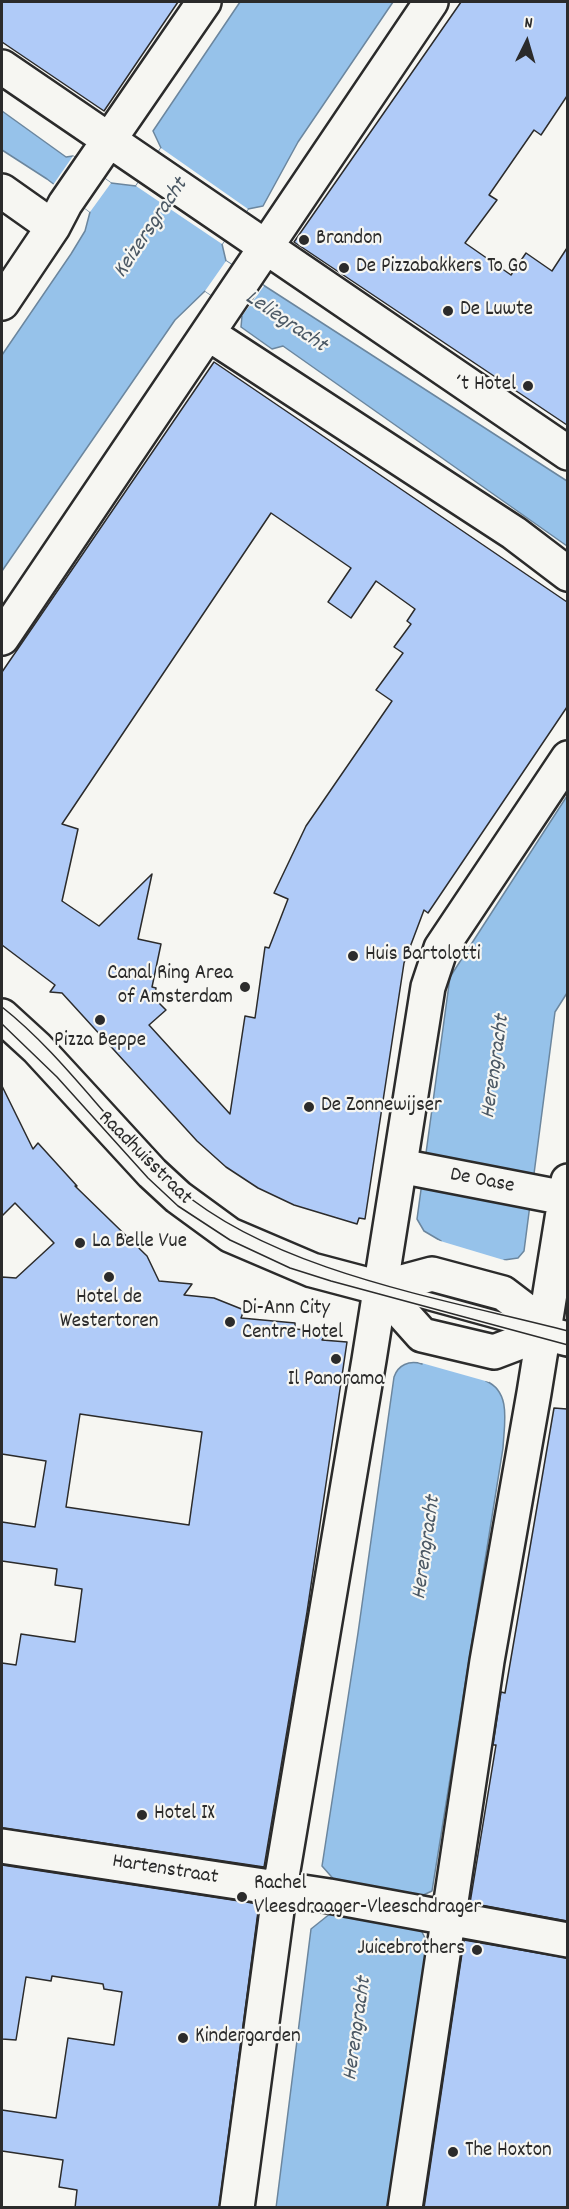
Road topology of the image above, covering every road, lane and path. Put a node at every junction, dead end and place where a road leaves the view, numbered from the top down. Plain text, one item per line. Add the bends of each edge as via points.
1 (204, 2) edge
2 (431, 2) edge
3 (2, 67) edge
4 (112, 153) junction
5 (2, 191) edge
6 (59, 215) junction
7 (255, 247) junction
8 (2, 303) edge
9 (215, 324) junction
10 (567, 453) edge
11 (567, 574) edge
12 (2, 638) edge
13 (567, 758) edge
14 (2, 1017) edge
15 (412, 1168) junction
16 (566, 1190) edge
17 (380, 1288) junction
18 (499, 1322) junction
19 (556, 1336) edge
20 (2, 1846) edge
21 (280, 1888) junction
22 (438, 1914) junction
23 (567, 1940) edge
24 (237, 2208) edge
25 (405, 2208) edge

1 - 4 street
2 - 7 street
3 - 4 street
4 - 6 street
4 - 7 street
5 - 6 street
6 - 8 street
7 - 9 street
7 - 10 street
9 - 11 street
9 - 12 street
13 - 15 street via 441,948 433,966
14 - 17 street, Raadhuisstraat via 37,1048 152,1173 212,1223 312,1270
15 - 16 street, De Oase via 531,1192
15 - 17 street
16 - 19 street
17 - 18 street, Raadhuisstraat via 429,1288
17 - 18 street, Raadhuisstraat via 422,1335
17 - 21 street
18 - 19 street
18 - 19 street, Raadhuisstraat via 524,1309
19 - 22 street
20 - 21 street, Hartenstraat
21 - 22 street, Hartenstraat
21 - 24 street
22 - 23 street, Hartenstraat
22 - 25 street

